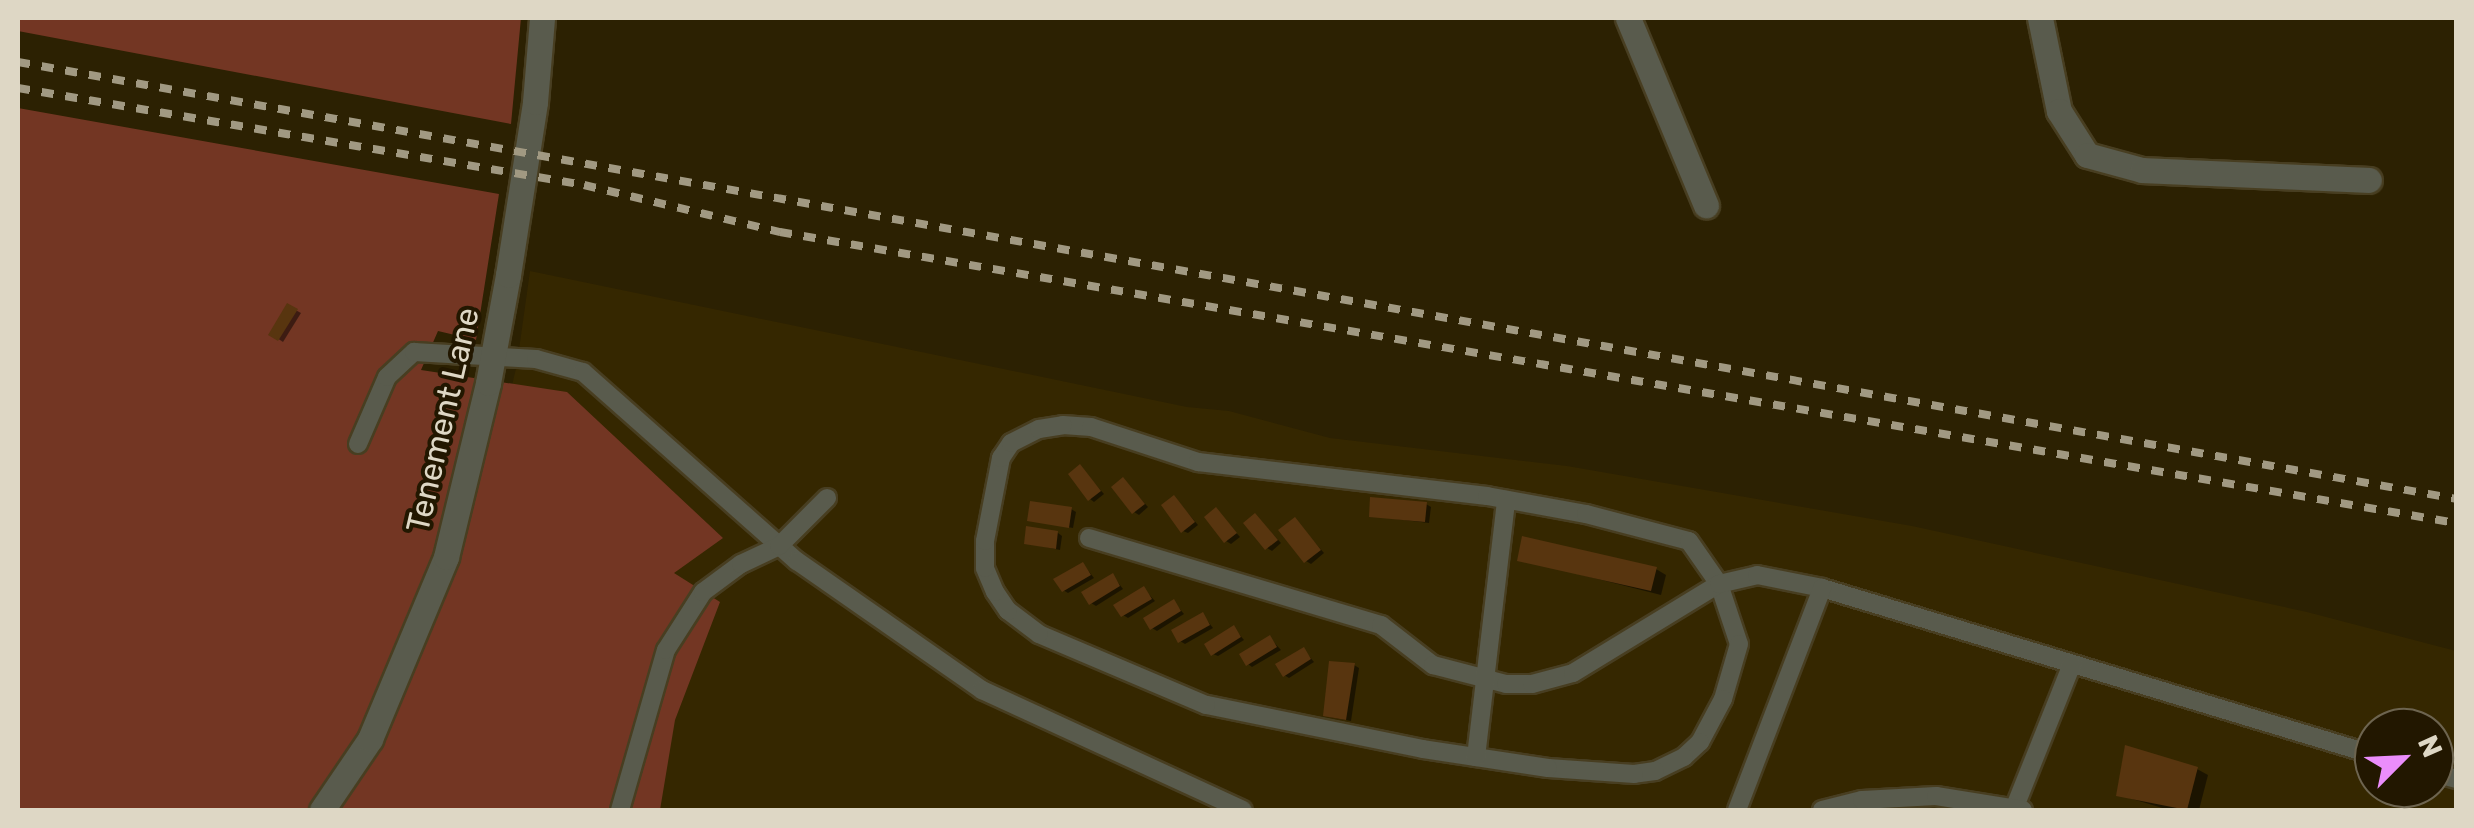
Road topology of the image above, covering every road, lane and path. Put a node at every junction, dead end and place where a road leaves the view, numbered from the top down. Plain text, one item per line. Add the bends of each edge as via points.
1 (542, 18) edge
2 (1628, 18) edge
3 (2040, 18) edge
4 (2369, 180) dead end
5 (1706, 205) dead end
6 (492, 356) junction
7 (358, 444) dead end
8 (827, 498) dead end
9 (1506, 500) junction
10 (1089, 538) dead end
11 (780, 546) junction
12 (1719, 584) junction
13 (1822, 588) junction
14 (2072, 664) junction
15 (1485, 680) junction
16 (2354, 749) edge
17 (1476, 757) junction
18 (322, 810) edge
19 (620, 810) edge
20 (1243, 810) edge
21 (1737, 810) edge
22 (1822, 810) edge
23 (2018, 810) edge

1 - 6 street, Tenement Lane via 535,102
2 - 5 street
3 - 4 street via 2058,111 2086,155 2142,170
6 - 7 lane via 426,351 403,359 387,377
6 - 11 lane via 583,372
6 - 18 street, Tenement Lane via 446,556 370,739
8 - 11 lane
9 - 12 lane via 1689,541
9 - 15 lane
9 - 17 lane via 1198,462 1062,424 1012,443 1001,458 985,541 985,568 995,592 1039,634 1206,705
10 - 15 lane via 1380,626 1432,666
11 - 19 lane via 740,564 703,592 666,650
11 - 20 lane via 982,690
12 - 13 lane via 1756,575
12 - 15 lane via 1573,672 1532,684
12 - 17 lane via 1738,644 1723,700 1684,757 1634,774
13 - 14 lane
13 - 21 lane
14 - 16 lane
14 - 23 lane
15 - 17 lane
22 - 23 lane via 1862,800 1936,796

